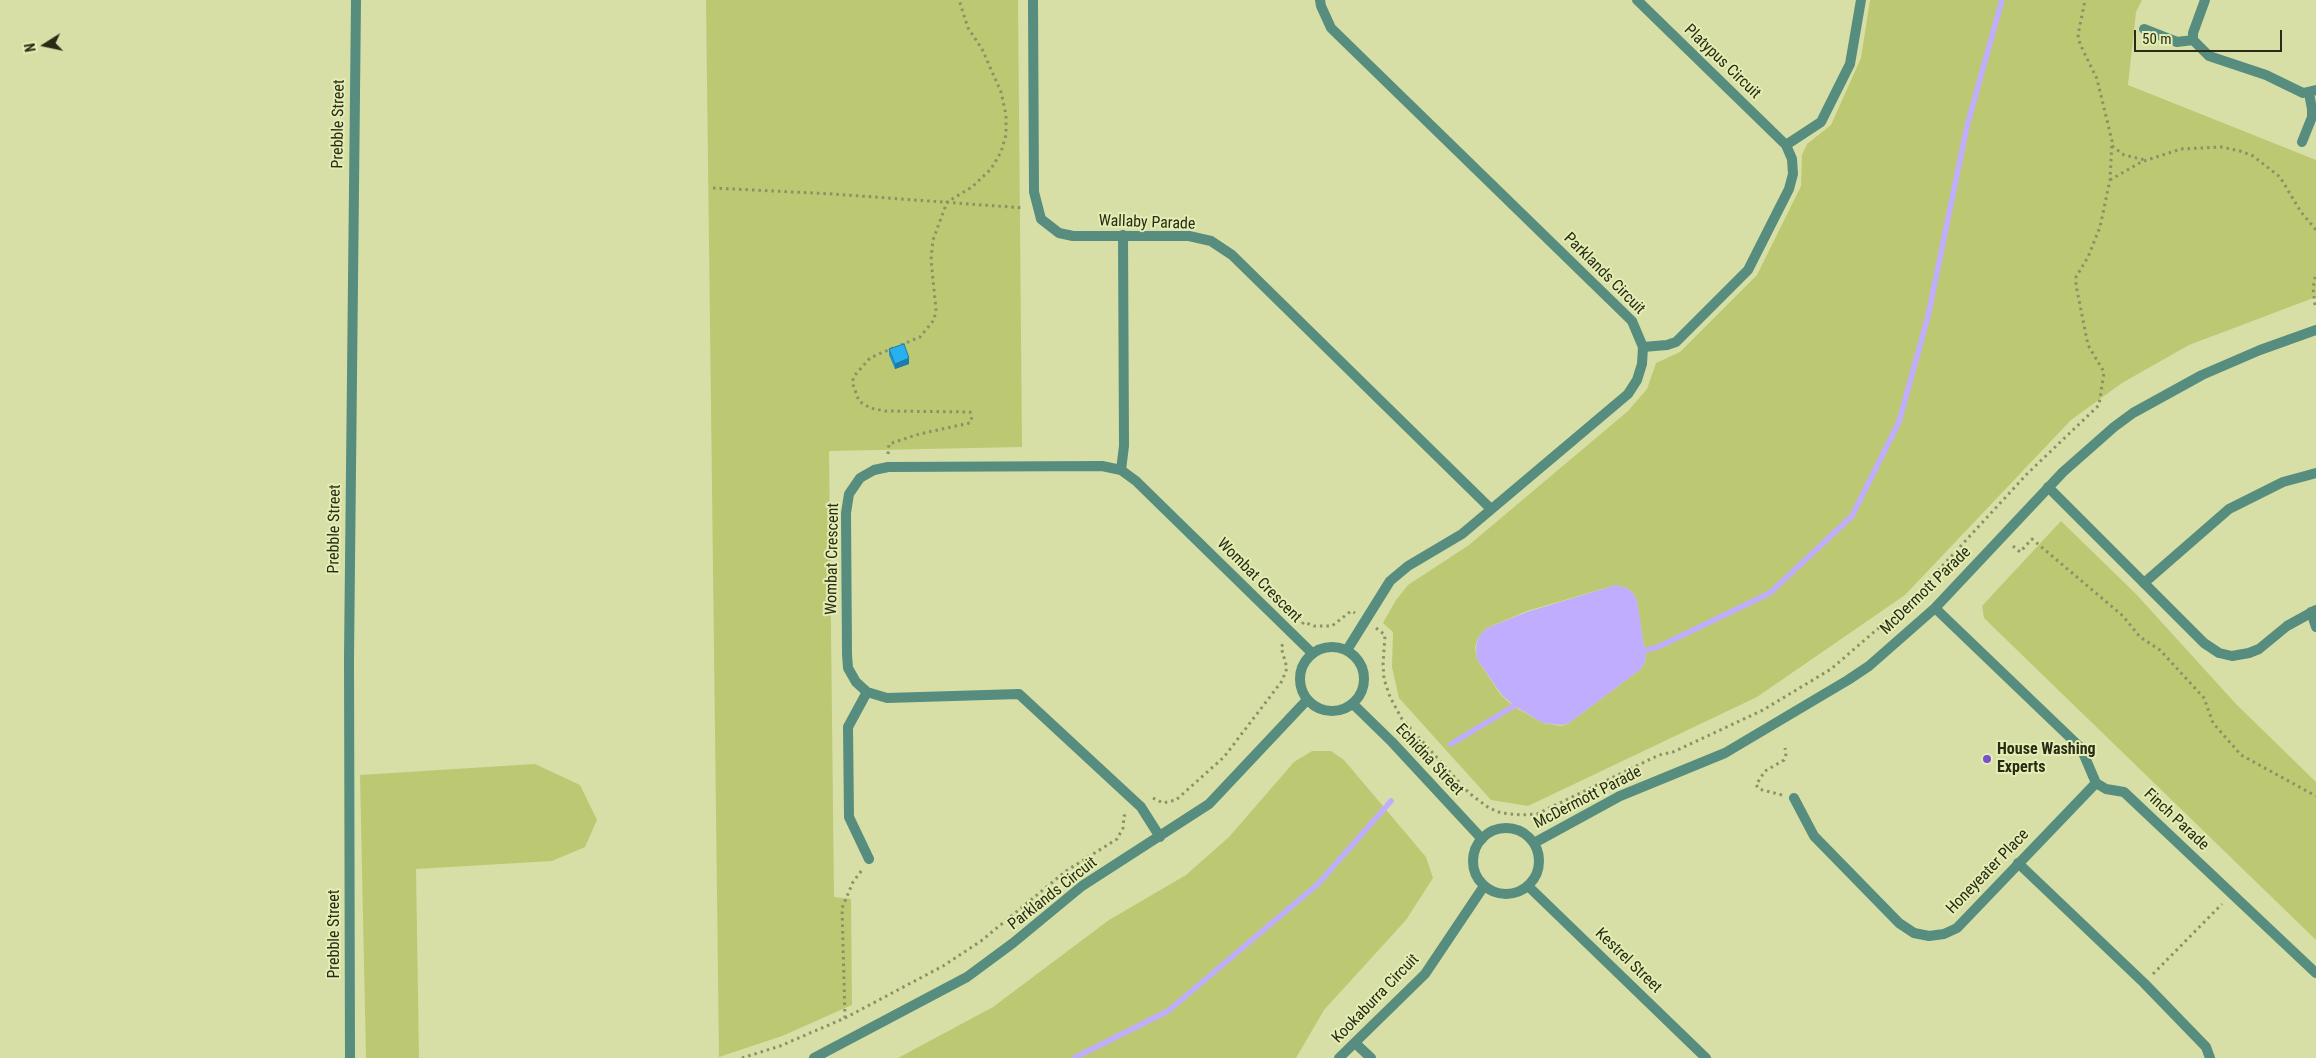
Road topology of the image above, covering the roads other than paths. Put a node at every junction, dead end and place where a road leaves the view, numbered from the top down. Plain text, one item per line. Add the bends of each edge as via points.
1 (356, 0) edge
2 (1033, 0) edge
3 (1320, 0) edge
4 (1637, 0) edge
5 (1861, 0) edge
6 (2205, 0) edge
7 (2144, 29) dead end
8 (2193, 40) junction
9 (2312, 91) edge
10 (2302, 142) dead end
11 (1786, 145) junction
12 (1123, 235) junction
13 (2316, 330) edge
14 (1643, 347) junction
15 (1121, 470) junction
16 (2316, 472) edge
17 (2048, 487) junction
18 (1490, 508) junction
19 (2144, 583) junction
20 (1934, 608) junction
21 (2313, 611) edge
22 (2316, 627) edge
23 (1346, 650) junction
24 (1312, 654) junction
25 (866, 692) junction
26 (1307, 700) junction
27 (1353, 704) junction
28 (2096, 783) junction
29 (1794, 798) road end
30 (1160, 837) junction
31 (1482, 838) junction
32 (1534, 843) junction
33 (869, 859) road end
34 (2018, 863) junction
35 (1484, 886) junction
36 (1528, 886) junction
37 (2316, 973) edge
38 (1355, 1043) junction
39 (350, 1058) edge
40 (814, 1058) edge
41 (1339, 1058) edge
42 (1371, 1058) edge
43 (1706, 1058) edge
44 (2210, 1058) edge

1 - 39 street, Prebble Street via 349,658
2 - 12 street, Wallaby Parade via 1036,208 1041,219 1059,233 1073,236
3 - 14 street, Parklands Circuit via 1331,28 1632,321
4 - 11 street, Platypus Circuit
5 - 11 street via 1850,64 1821,122
6 - 8 street
7 - 8 street via 2177,42
8 - 9 street via 2209,56 2266,74 2293,89
9 - 10 street via 2312,117
11 - 14 street via 1792,159 1789,189 1748,270 1676,342
12 - 15 street via 1124,446
12 - 18 street, Wallaby Parade via 1189,236 1211,241 1232,255
13 - 17 street, McDermott Parade via 2202,375 2133,413
14 - 18 street via 1637,380 1628,394
15 - 24 street, Wombat Crescent
15 - 25 street, Wombat Crescent via 1102,466 888,467 860,478 848,494 846,513 848,668
16 - 19 street via 2284,482 2229,509
17 - 19 street
17 - 20 street, McDermott Parade
18 - 23 street via 1462,534 1408,566 1390,581
19 - 21 street via 2204,643 2219,653 2232,656 2259,649 2287,626
20 - 28 street via 2080,748
20 - 32 street, McDermott Parade via 1869,666 1776,724 1725,753 1620,796
21 - 22 street
23 - 24 street via 1329,647
23 - 27 street via 1361,665 1364,675 1363,686
24 - 26 street via 1305,661 1299,681
25 - 30 street via 887,698 1019,694 1140,807
25 - 33 street via 848,727 849,817
26 - 27 street via 1324,711 1344,709
26 - 30 street, Parklands Circuit via 1209,804
27 - 31 street, Echidna Street
28 - 34 street, Honeyeater Place
28 - 37 street, Finch Parade via 2106,789 2124,792
29 - 34 street, Honeyeater Place via 1814,836 1900,923 1914,933 1929,936 1957,928
30 - 40 street, Parklands Circuit via 1082,886 1014,943 967,977
31 - 32 street via 1504,828 1521,831
31 - 35 street via 1473,863
32 - 36 street via 1539,861 1534,879
34 - 44 street via 2144,983 2206,1047
35 - 36 street via 1501,894 1520,891
35 - 38 street, Kookaburra Circuit via 1425,974
36 - 43 street, Kestrel Street
38 - 41 street, Kookaburra Circuit
38 - 42 street

